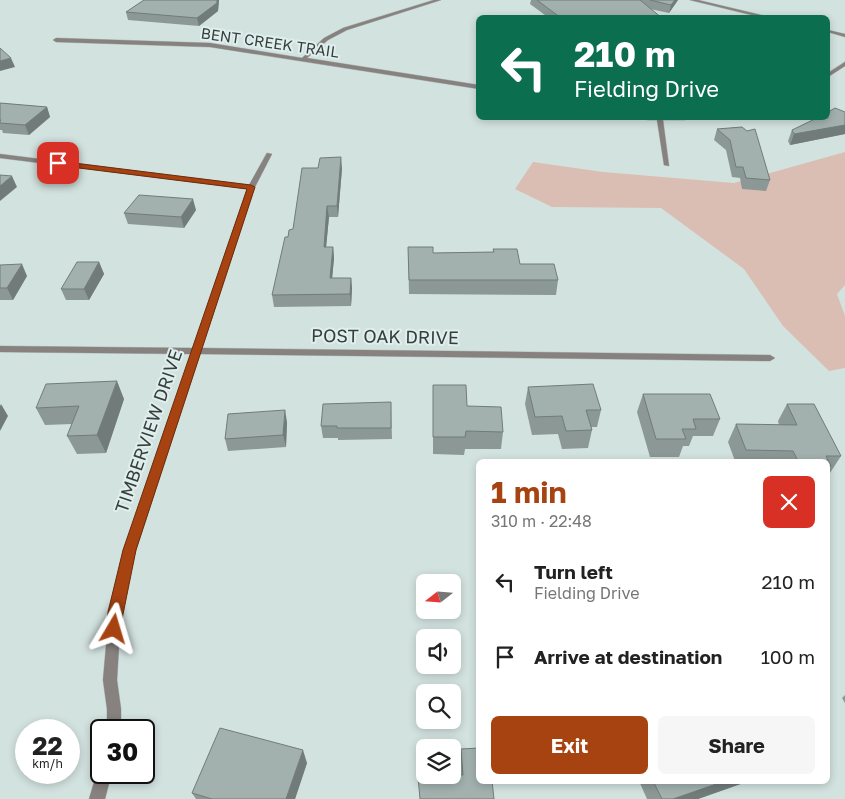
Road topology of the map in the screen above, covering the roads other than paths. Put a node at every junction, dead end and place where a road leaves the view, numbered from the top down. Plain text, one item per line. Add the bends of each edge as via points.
1 (439, 0) edge
2 (692, 0) edge
3 (759, 15) edge
4 (830, 32) edge
5 (845, 36) edge
6 (56, 40) dead end
7 (304, 58) junction
8 (845, 64) edge
9 (830, 74) edge
10 (476, 87) edge
11 (660, 120) edge
12 (269, 154) dead end
13 (0, 156) edge
14 (667, 165) dead end
15 (251, 187) junction
16 (0, 348) edge
17 (196, 350) junction
18 (770, 358) dead end
19 (114, 719) edge
20 (101, 784) edge
21 (97, 799) edge

1 - 7 street via 345,29 326,39
2 - 3 street
4 - 5 street
6 - 7 street, BENT CREEK TRAIL via 210,45
7 - 10 street, BENT CREEK TRAIL
8 - 9 street
11 - 14 street
12 - 15 street, TIMBERVIEW DRIVE
13 - 15 street
15 - 17 street, TIMBERVIEW DRIVE
16 - 17 street, POST OAK DRIVE
17 - 18 street, POST OAK DRIVE
17 - 19 street, TIMBERVIEW DRIVE via 130,550 115,612 110,680
20 - 21 street

